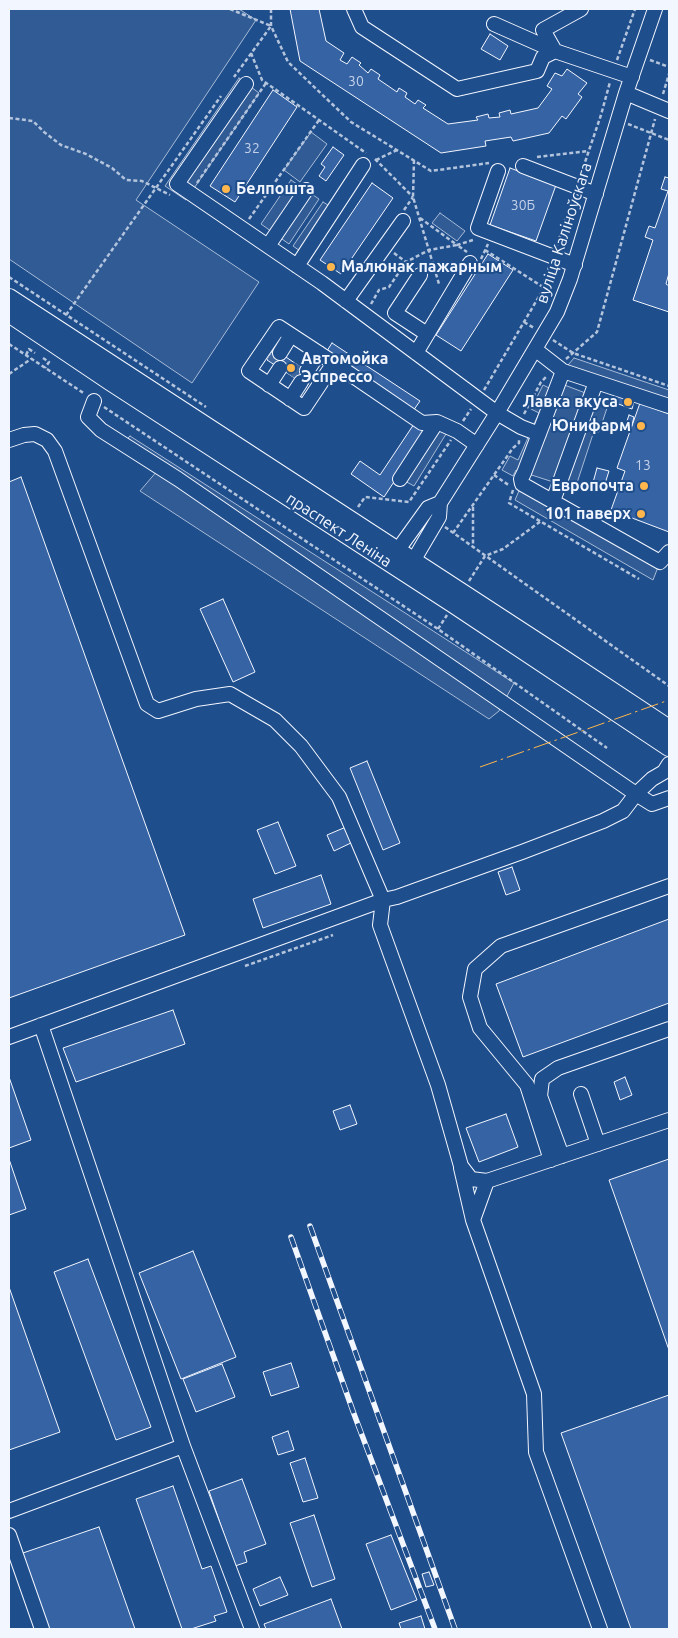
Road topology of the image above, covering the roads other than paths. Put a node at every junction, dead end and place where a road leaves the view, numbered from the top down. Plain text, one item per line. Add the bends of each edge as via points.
1 (354, 9) edge
2 (581, 9) edge
3 (655, 9) edge
4 (494, 24) dead end
5 (555, 51) junction
6 (632, 76) junction
7 (240, 81) road end
8 (626, 93) junction
9 (664, 108) edge
10 (370, 162) road end
11 (528, 162) road end
12 (497, 167) road end
13 (306, 190) dead end
14 (596, 194) junction
15 (403, 221) dead end
16 (268, 246) junction
17 (475, 262) road end
18 (575, 264) junction
19 (297, 266) junction
20 (420, 274) dead end
21 (9, 298) edge
22 (346, 301) junction
23 (9, 313) edge
24 (427, 334) junction
25 (295, 337) junction
26 (536, 350) junction
27 (315, 351) junction
28 (416, 353) junction
29 (334, 363) junction
30 (560, 369) junction
31 (266, 382) junction
32 (596, 382) junction
33 (286, 396) junction
34 (94, 400) road end
35 (669, 406) edge
36 (498, 413) junction
37 (437, 422) junction
38 (538, 434) junction
39 (9, 440) edge
40 (477, 445) junction
41 (400, 479) dead end
42 (553, 501) junction
43 (440, 502) junction
44 (669, 552) edge
45 (393, 556) junction
46 (409, 567) junction
47 (669, 743) edge
48 (669, 764) edge
49 (636, 794) junction
50 (669, 798) edge
51 (669, 886) edge
52 (383, 900) junction
53 (41, 1025) junction
54 (669, 1029) edge
55 (9, 1037) edge
56 (581, 1094) dead end
57 (669, 1120) edge
58 (598, 1144) junction
59 (556, 1158) junction
60 (461, 1166) junction
61 (487, 1182) junction
62 (473, 1220) junction
63 (183, 1446) junction
64 (9, 1512) edge
65 (9, 1536) edge
66 (42, 1629) edge
67 (252, 1629) edge
68 (600, 1629) edge

1 - 5 street via 362,28 456,89 537,71 543,57
2 - 5 street via 543,30
3 - 6 street, вуліца Каліноўскага
4 - 5 street
5 - 6 street
6 - 8 street, вуліца Каліноўскага
7 - 16 street via 177,184
8 - 9 street
8 - 14 street, вуліца Каліноўскага
10 - 19 street
11 - 14 street
12 - 18 street via 478,228
13 - 16 street
14 - 18 street, вуліца Каліноўскага
15 - 22 street
16 - 19 street
17 - 24 street
18 - 26 street, вуліца Каліноўскага via 557,312
19 - 22 street
20 - 24 street via 395,313
21 - 45 main road, праспект Леніна
22 - 28 street
23 - 45 main road, праспект Леніна via 257,477
24 - 28 street
25 - 27 street
25 - 31 street
25 - 31 street via 279,327 249,371
26 - 30 street
26 - 36 street, вуліца Каліноўскага
27 - 29 street
27 - 33 street
28 - 36 street
29 - 33 street via 304,408
29 - 37 street via 422,423
30 - 32 street
30 - 38 street
31 - 33 street
32 - 35 street
32 - 42 street
34 - 49 street via 88,417 101,430 178,479
36 - 38 street
36 - 40 street, вуліца Каліноўскага
37 - 40 street
37 - 41 street
38 - 42 street via 522,484
39 - 52 street via 35,434 47,440 56,451 147,704 158,711 230,694 274,720 301,746 339,797
40 - 43 street, вуліца Каліноўскага
42 - 44 street via 660,562
43 - 45 street, вуліца Каліноўскага via 428,508
43 - 46 street, вуліца Каліноўскага via 439,517
45 - 46 main road, праспект Леніна
46 - 47 main road, праспект Леніна
48 - 49 street via 664,772
49 - 50 street via 652,804
49 - 52 street via 623,810 602,821
51 - 59 street via 501,946 475,969 470,997 480,1028 527,1085
52 - 53 street
52 - 60 street via 380,925 438,1085
53 - 55 street
53 - 63 street
54 - 59 street via 558,1068 542,1079 540,1096
56 - 58 street
57 - 58 street
58 - 59 street
59 - 61 street
60 - 61 street via 471,1179
60 - 62 street
61 - 62 street
62 - 68 street via 534,1394 536,1452
63 - 64 street
63 - 67 street
65 - 66 street

